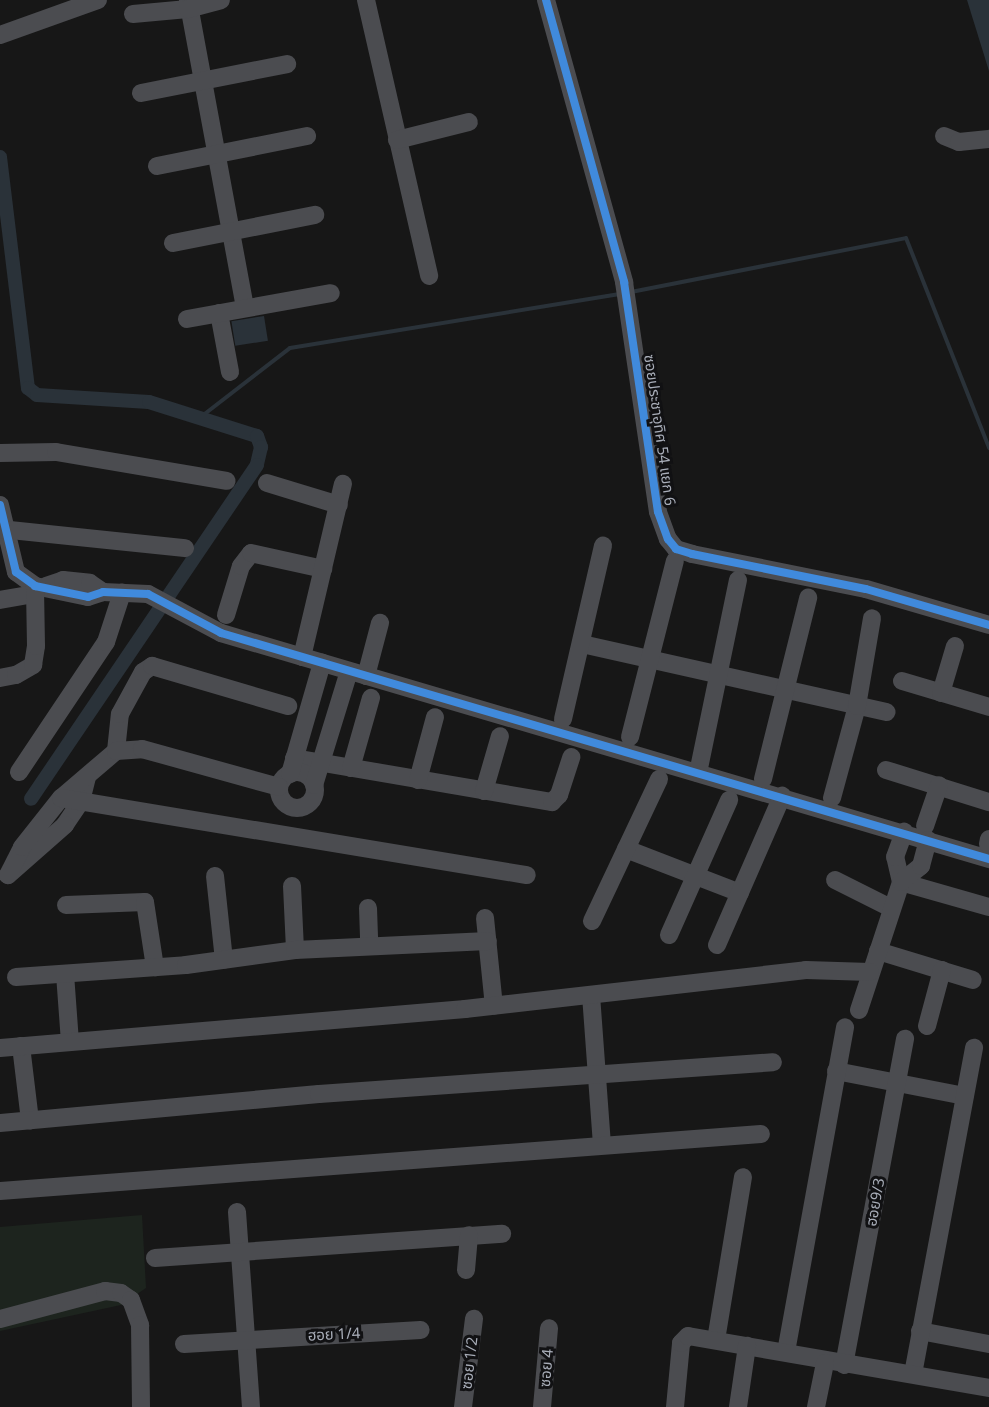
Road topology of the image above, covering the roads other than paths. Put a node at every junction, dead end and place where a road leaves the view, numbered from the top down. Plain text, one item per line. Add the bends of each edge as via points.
1 (98, 0) edge
2 (221, 0) edge
3 (366, 0) edge
4 (546, 0) edge
5 (185, 3) edge
6 (133, 14) dead end
7 (0, 36) edge
8 (287, 64) dead end
9 (205, 80) junction
10 (141, 93) dead end
11 (469, 122) dead end
12 (307, 136) dead end
13 (944, 136) dead end
14 (989, 139) edge
15 (397, 140) junction
16 (219, 155) junction
17 (157, 166) dead end
18 (315, 215) dead end
19 (232, 232) junction
20 (173, 243) dead end
21 (429, 276) dead end
22 (331, 293) dead end
23 (245, 308) junction
24 (219, 313) junction
25 (187, 319) dead end
26 (230, 372) dead end
27 (0, 453) edge
28 (227, 481) dead end
29 (267, 483) dead end
30 (343, 484) dead end
31 (0, 505) edge
32 (339, 505) junction
33 (3, 529) edge
34 (603, 546) dead end
35 (185, 548) dead end
36 (675, 561) dead end
37 (323, 569) junction
38 (738, 580) dead end
39 (39, 589) junction
40 (122, 593) junction
41 (808, 598) dead end
42 (0, 600) edge
43 (226, 615) dead end
44 (872, 618) dead end
45 (380, 623) dead end
46 (989, 625) edge
47 (582, 645) junction
48 (955, 646) dead end
49 (302, 657) junction
50 (650, 660) junction
51 (322, 663) junction
52 (358, 673) junction
53 (719, 675) junction
54 (0, 678) edge
55 (902, 681) dead end
56 (787, 690) junction
57 (941, 693) junction
58 (370, 698) dead end
59 (288, 706) dead end
60 (857, 706) junction
61 (989, 707) edge
62 (886, 712) dead end
63 (435, 717) dead end
64 (563, 719) dead end
65 (500, 736) dead end
66 (630, 737) dead end
67 (116, 751) junction
68 (571, 757) dead end
69 (321, 763) junction
70 (351, 768) junction
71 (886, 770) dead end
72 (19, 772) dead end
73 (288, 773) junction
74 (698, 773) junction
75 (87, 777) junction
76 (658, 779) dead end
77 (763, 779) dead end
78 (418, 780) junction
79 (314, 785) junction
80 (939, 785) junction
81 (484, 791) junction
82 (782, 796) junction
83 (62, 798) junction
84 (832, 798) dead end
85 (729, 800) dead end
86 (81, 801) junction
87 (989, 802) edge
88 (300, 808) junction
89 (904, 832) junction
90 (927, 833) junction
91 (293, 837) junction
92 (989, 847) edge
93 (626, 849) junction
94 (526, 875) dead end
95 (214, 876) dead end
96 (696, 878) junction
97 (835, 880) dead end
98 (4, 881) edge
99 (901, 882) junction
100 (291, 886) dead end
101 (740, 893) junction
102 (66, 905) dead end
103 (989, 907) edge
104 (368, 908) dead end
105 (891, 908) junction
106 (485, 918) dead end
107 (592, 921) dead end
108 (669, 935) dead end
109 (488, 941) junction
110 (717, 945) dead end
111 (369, 946) junction
112 (295, 950) junction
113 (878, 951) junction
114 (224, 960) junction
115 (155, 967) junction
116 (942, 970) junction
117 (870, 972) junction
118 (64, 974) junction
119 (16, 977) dead end
120 (973, 980) dead end
121 (591, 995) junction
122 (494, 1006) junction
123 (859, 1010) dead end
124 (927, 1026) dead end
125 (845, 1027) dead end
126 (905, 1039) dead end
127 (70, 1042) junction
128 (21, 1046) junction
129 (0, 1048) edge
130 (974, 1048) dead end
131 (773, 1062) dead end
132 (836, 1071) junction
133 (597, 1074) junction
134 (898, 1082) junction
135 (965, 1096) junction
136 (30, 1120) junction
137 (0, 1123) edge
138 (761, 1134) dead end
139 (602, 1144) junction
140 (743, 1178) dead end
141 (0, 1191) edge
142 (237, 1212) dead end
143 (502, 1234) dead end
144 (469, 1235) junction
145 (241, 1252) junction
146 (155, 1258) dead end
147 (466, 1270) dead end
148 (474, 1318) dead end
149 (0, 1319) edge
150 (549, 1328) dead end
151 (421, 1330) dead end
152 (920, 1331) junction
153 (247, 1339) junction
154 (716, 1340) junction
155 (184, 1344) dead end
156 (989, 1344) edge
157 (747, 1346) junction
158 (786, 1353) junction
159 (825, 1363) junction
160 (844, 1365) junction
161 (913, 1374) junction
162 (989, 1388) edge
163 (141, 1407) edge
164 (251, 1407) edge
165 (463, 1407) edge
166 (543, 1407) edge
167 (675, 1407) edge
168 (738, 1407) edge
169 (816, 1407) edge

1 - 7 street
2 - 5 street
3 - 15 street
4 - 46 street, ซอยประชาอุทิศ 54 แยก 6 via 629,303 658,513 668,539 676,549 866,589
5 - 6 street
5 - 9 street
8 - 9 street
9 - 10 street
9 - 16 street
11 - 15 street
12 - 16 street
13 - 14 street via 959,142
15 - 21 street
16 - 17 street
16 - 19 street
18 - 19 street
19 - 20 street
19 - 23 street
22 - 23 street
23 - 24 street
24 - 25 street
24 - 26 street
27 - 28 street via 56,452
29 - 32 street
30 - 32 street
31 - 33 street
32 - 37 street
33 - 35 street
33 - 39 street via 16,572
34 - 47 street
36 - 50 street
37 - 43 street via 251,553 241,566
37 - 49 street
38 - 53 street
39 - 40 street via 70,580 90,583 103,592
39 - 42 street
39 - 54 street via 33,664 16,675
40 - 49 street via 157,597 221,633
40 - 72 street via 106,642
41 - 56 street
44 - 60 street
45 - 52 street
47 - 50 street
47 - 64 street
48 - 57 street
49 - 51 street
50 - 53 street
50 - 66 street
51 - 52 street
51 - 73 street
52 - 69 street
52 - 74 street
53 - 56 street
53 - 74 street
55 - 57 street
56 - 60 street
56 - 77 street
57 - 61 street
58 - 70 street
59 - 67 street via 152,666 143,672 120,714
60 - 62 street
60 - 84 street
63 - 78 street
65 - 81 street
67 - 73 street via 141,749
67 - 75 street
68 - 81 street via 559,795 552,801
69 - 70 street
69 - 73 street
69 - 79 street
70 - 78 street
71 - 80 street
73 - 79 street via 306,775
73 - 88 street via 284,803
74 - 82 street
75 - 83 street
75 - 86 street
76 - 93 street
78 - 81 street
79 - 88 street via 314,796
80 - 87 street
80 - 90 street
82 - 89 street
82 - 101 street
83 - 86 street
83 - 98 street via 22,847
85 - 96 street
86 - 91 street
86 - 98 street via 65,825
88 - 91 street
89 - 90 street
89 - 99 street via 896,857
90 - 92 street
90 - 99 street via 921,866
91 - 94 street
93 - 96 street
93 - 107 street
95 - 114 street
96 - 101 street
96 - 108 street
97 - 105 street
99 - 103 street
99 - 105 street
100 - 112 street
101 - 110 street
102 - 115 street via 145,902
104 - 111 street
105 - 113 street
106 - 109 street
109 - 111 street
109 - 122 street
111 - 112 street
112 - 114 street
113 - 116 street
113 - 117 street
114 - 115 street
115 - 118 street
116 - 120 street
116 - 124 street
117 - 121 street via 806,970
117 - 123 street
118 - 119 street
118 - 127 street
121 - 122 street
121 - 133 street
122 - 127 street
125 - 132 street
126 - 134 street, ฮอย9/3
127 - 128 street
128 - 129 street
128 - 136 street
130 - 135 street
131 - 133 street
132 - 134 street
132 - 158 street
133 - 136 street
133 - 139 street
134 - 135 street
134 - 160 street, ฮอย9/3
135 - 152 street
136 - 137 street
138 - 139 street
139 - 141 street
140 - 154 street
142 - 145 street
143 - 144 street
144 - 145 street
144 - 147 street
145 - 146 street
145 - 153 street
148 - 165 street, ซอย 1/2
149 - 163 street via 105,1291 121,1293 131,1300 140,1325
150 - 166 street, ซอย 4
151 - 153 street, ฮอย 1/4
152 - 156 street
152 - 161 street
153 - 155 street, ฮอย 1/4
153 - 164 street
154 - 157 street
154 - 167 street via 688,1336 681,1343
157 - 158 street
157 - 168 street
158 - 159 street
159 - 160 street
159 - 169 street
160 - 161 street
161 - 162 street

